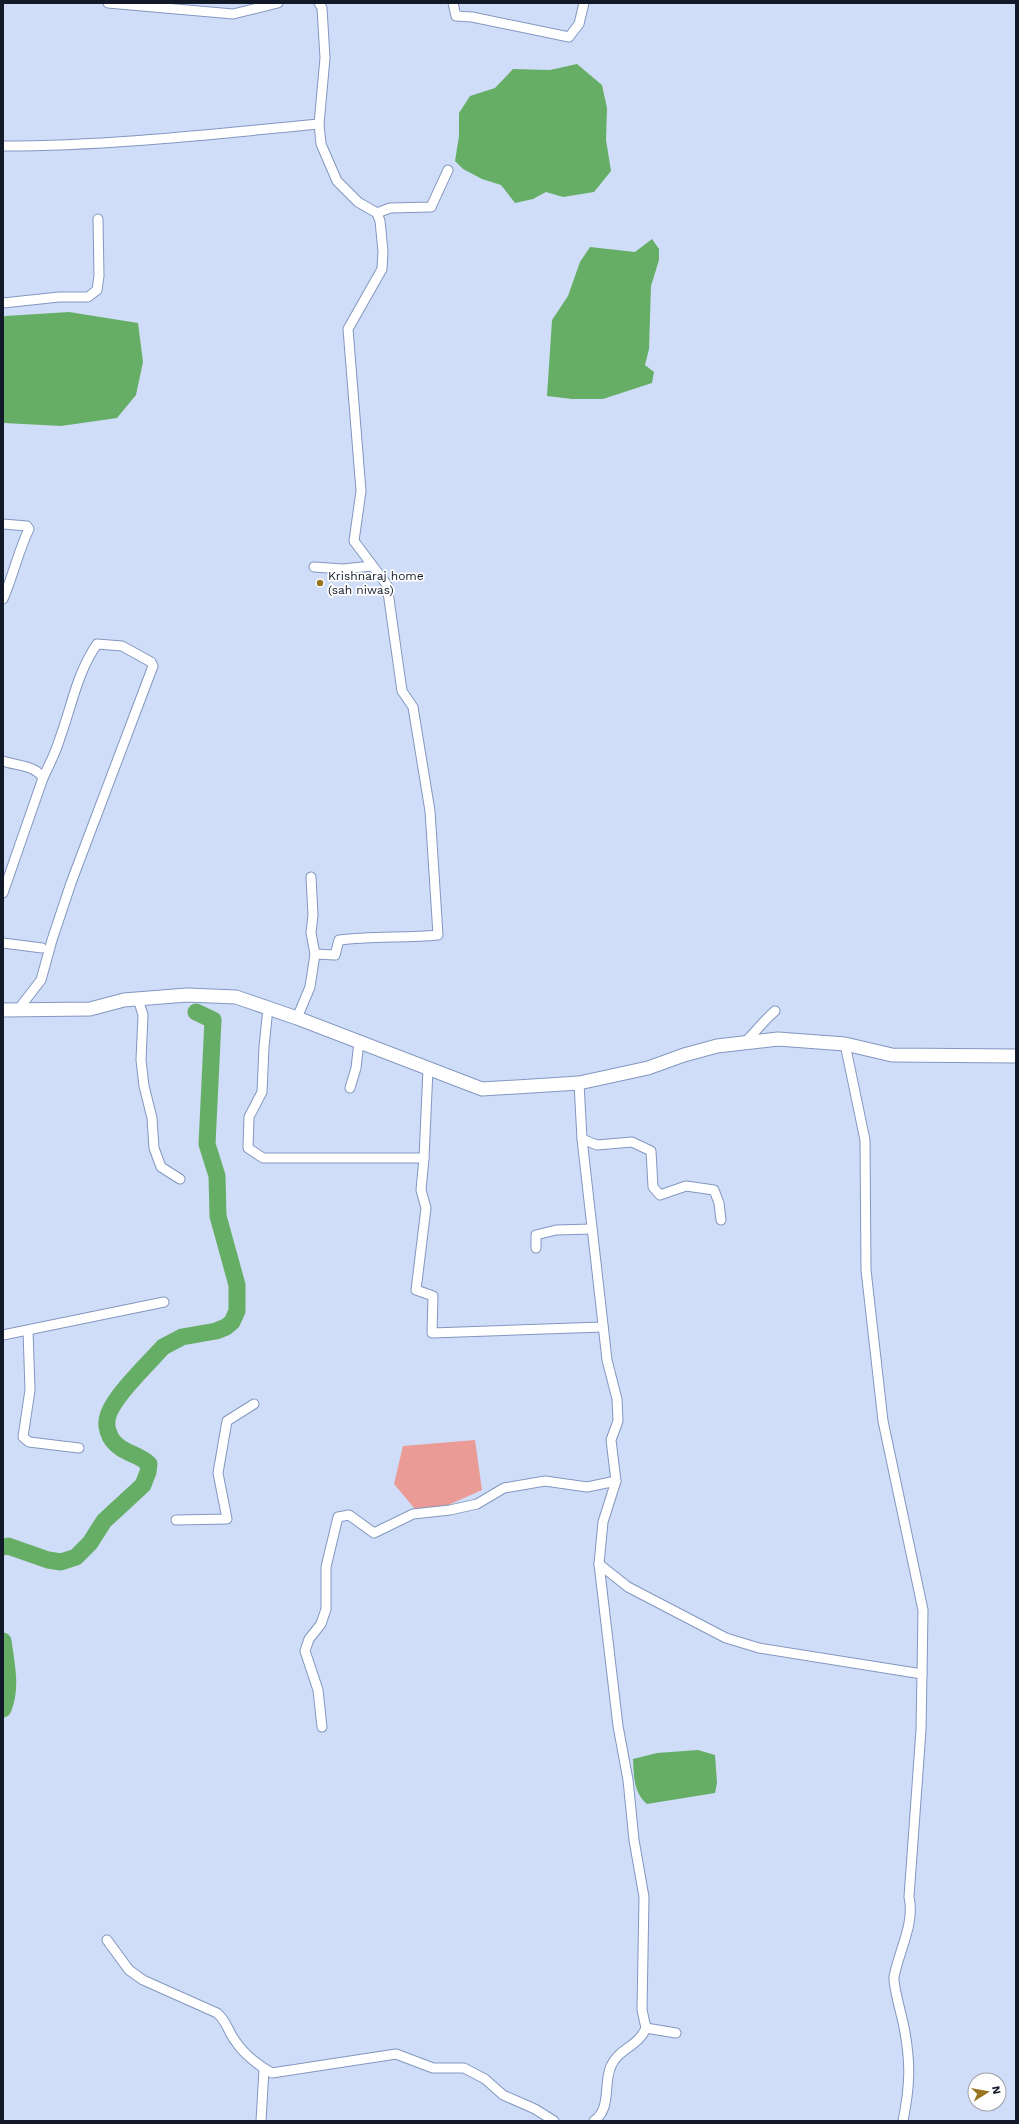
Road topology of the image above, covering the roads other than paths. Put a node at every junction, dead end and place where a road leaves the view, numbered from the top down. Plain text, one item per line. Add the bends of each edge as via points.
1 (108, 3) edge
2 (320, 3) edge
3 (453, 3) edge
4 (584, 3) edge
5 (274, 4) edge
6 (319, 124) junction
7 (3, 146) edge
8 (448, 170) dead end
9 (377, 213) junction
10 (98, 219) dead end
11 (3, 303) edge
12 (3, 524) edge
13 (372, 566) junction
14 (314, 567) dead end
15 (3, 599) edge
16 (3, 761) edge
17 (43, 778) junction
18 (311, 877) dead end
19 (3, 893) edge
20 (3, 943) edge
21 (42, 948) dead end
22 (314, 954) junction
23 (138, 999) junction
24 (268, 1008) junction
25 (3, 1010) edge
26 (17, 1011) junction
27 (775, 1011) dead end
28 (297, 1018) junction
29 (359, 1042) junction
30 (744, 1043) junction
31 (845, 1044) junction
32 (1016, 1056) edge
33 (428, 1069) junction
34 (579, 1083) junction
35 (350, 1088) dead end
36 (582, 1139) junction
37 (424, 1158) junction
38 (180, 1179) dead end
39 (721, 1220) dead end
40 (592, 1229) junction
41 (536, 1248) dead end
42 (164, 1302) dead end
43 (603, 1327) junction
44 (28, 1330) junction
45 (3, 1335) edge
46 (254, 1404) dead end
47 (79, 1448) dead end
48 (616, 1481) junction
49 (176, 1520) dead end
50 (599, 1564) junction
51 (922, 1674) junction
52 (322, 1727) dead end
53 (107, 1940) dead end
54 (646, 2028) junction
55 (676, 2033) dead end
56 (264, 2069) junction
57 (261, 2121) edge
58 (554, 2121) edge
59 (594, 2121) edge
60 (903, 2121) edge

1 - 5 street via 233,14
2 - 6 street via 324,58
3 - 4 street via 456,16 569,37 579,24
6 - 7 street via 108,143
6 - 9 street via 322,144 337,181 358,202
8 - 9 street via 431,207 390,208
9 - 13 street via 383,251 382,269 348,329 361,491 354,541
10 - 11 street via 97,290 88,297
12 - 15 street via 27,526 29,529
13 - 14 street
13 - 22 street via 387,586 402,691 413,707 430,811 439,930 438,935 340,940 335,955
16 - 17 street via 32,768
17 - 19 street
17 - 26 street via 60,739 74,689 87,658 97,644 122,646 151,662 153,666 72,883 41,980
18 - 22 street via 311,933
20 - 21 street
22 - 28 street via 310,987
23 - 24 main road via 186,995 236,997
23 - 26 main road via 90,1009
23 - 38 street via 143,1015 141,1060 152,1118 154,1148 161,1167
24 - 28 main road
24 - 37 street via 262,1092 249,1117 248,1148 263,1158
25 - 26 main road
27 - 30 street via 761,1022 756,1033
28 - 29 main road
29 - 33 main road
29 - 35 street via 356,1068
30 - 31 main road via 778,1039
30 - 34 main road via 717,1046 648,1068
31 - 32 main road via 892,1056
31 - 51 street via 865,1140 866,1270 883,1421 923,1610
33 - 34 main road via 482,1089
33 - 37 street
34 - 36 street
36 - 39 street via 597,1145 632,1142 651,1151 653,1187 660,1195 686,1186 714,1190
36 - 40 street
37 - 43 street via 421,1190 426,1208 416,1290 433,1296 432,1333
40 - 41 street via 556,1230 536,1234
40 - 43 street
42 - 44 street
43 - 48 street via 618,1421 611,1440
44 - 45 street
44 - 47 street via 30,1390 23,1437 29,1442
46 - 49 street via 227,1421 218,1473 227,1519
48 - 50 street via 603,1522
48 - 52 street via 587,1487 545,1482 504,1488 477,1504 413,1514 374,1533 349,1515 338,1517 326,1567 326,1609 321,1624 309,1639 305,1651 318,1690
50 - 51 street via 628,1587 726,1638 759,1648
50 - 54 street via 618,1726 644,1897 642,2010
51 - 60 street via 921,1730 909,1897 911,1908 894,1978 909,2066 909,2088
53 - 56 street via 129,1970 143,1980 224,2018 238,2044
54 - 55 street
54 - 59 street via 642,2037 614,2060 610,2068 604,2107
56 - 57 street
56 - 58 street via 272,2073 396,2054 433,2068 464,2068 485,2079 503,2095

